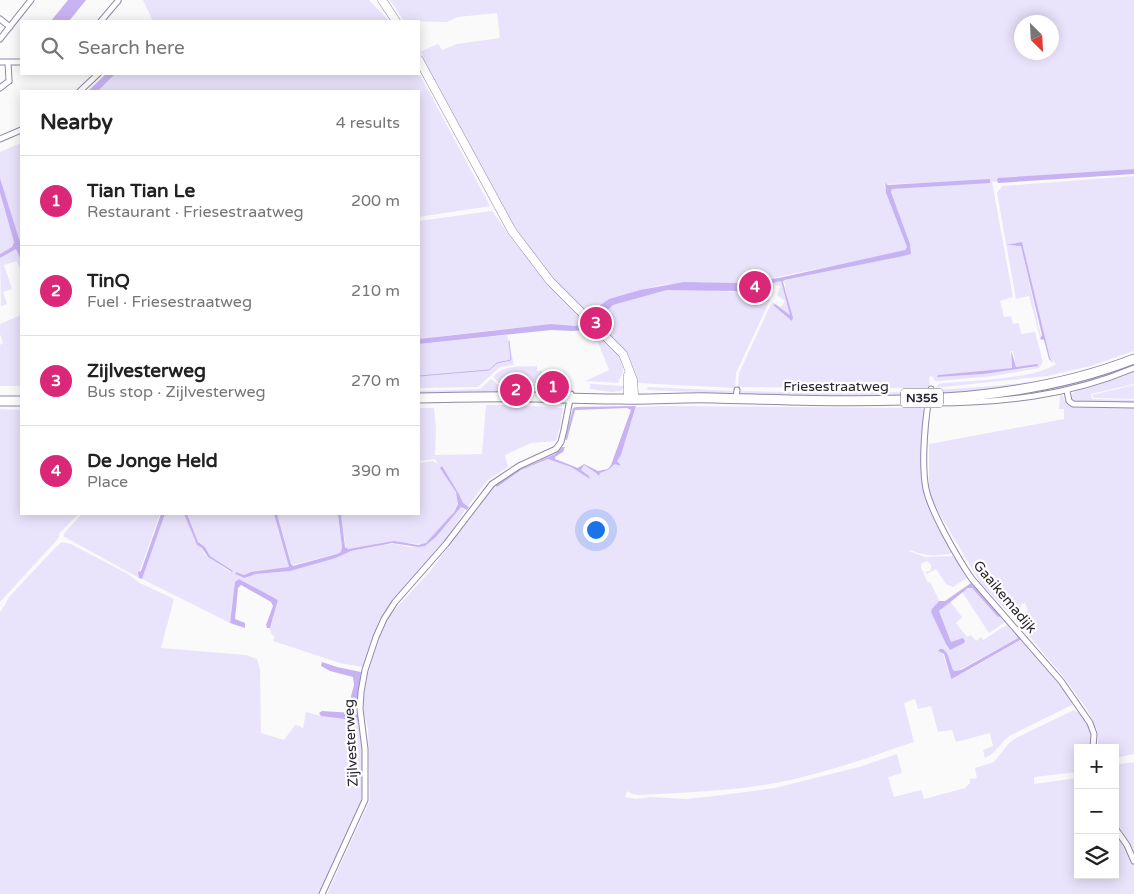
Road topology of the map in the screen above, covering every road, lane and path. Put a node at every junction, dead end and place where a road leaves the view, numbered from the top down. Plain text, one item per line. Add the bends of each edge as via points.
1 (32, 0) edge
2 (382, 0) edge
3 (118, 1) edge
4 (0, 20) edge
5 (102, 20) edge
6 (395, 20) edge
7 (10, 27) junction
8 (0, 39) edge
9 (0, 62) edge
10 (8, 62) junction
11 (20, 62) edge
12 (420, 62) edge
13 (97, 75) edge
14 (0, 86) edge
15 (81, 90) edge
16 (20, 130) edge
17 (0, 139) edge
18 (1134, 359) edge
19 (1134, 368) edge
20 (1066, 391) junction
21 (571, 396) junction
22 (631, 396) junction
23 (929, 396) junction
24 (420, 398) edge
25 (0, 401) edge
26 (20, 401) edge
27 (1134, 405) edge
28 (1093, 744) edge
29 (1119, 834) edge
30 (1134, 861) edge
31 (322, 894) edge

1 - 7 street
2 - 6 main road
3 - 5 street
4 - 7 street
7 - 8 street
9 - 10 street
10 - 11 street
10 - 14 street via 9,81
12 - 22 main road via 512,230 550,281 621,351 633,380
13 - 15 street
16 - 17 street
18 - 23 main road, Friesestraatweg / N355 via 1047,385 1011,391
19 - 20 street, Friesestraatweg
20 - 23 street, Friesestraatweg via 959,403
20 - 27 street via 1073,404
21 - 22 main road, Friesestraatweg / N355
21 - 24 main road, Friesestraatweg / N355
21 - 31 street, Zijlvesterweg via 556,450 519,466 492,484 384,619 365,670 361,692 365,800
22 - 23 main road, Friesestraatweg / N355 via 736,394 852,400
23 - 28 street, Gaaikemadijk via 924,475 929,500 969,574 1078,705 1090,723
25 - 26 main road
29 - 30 street

